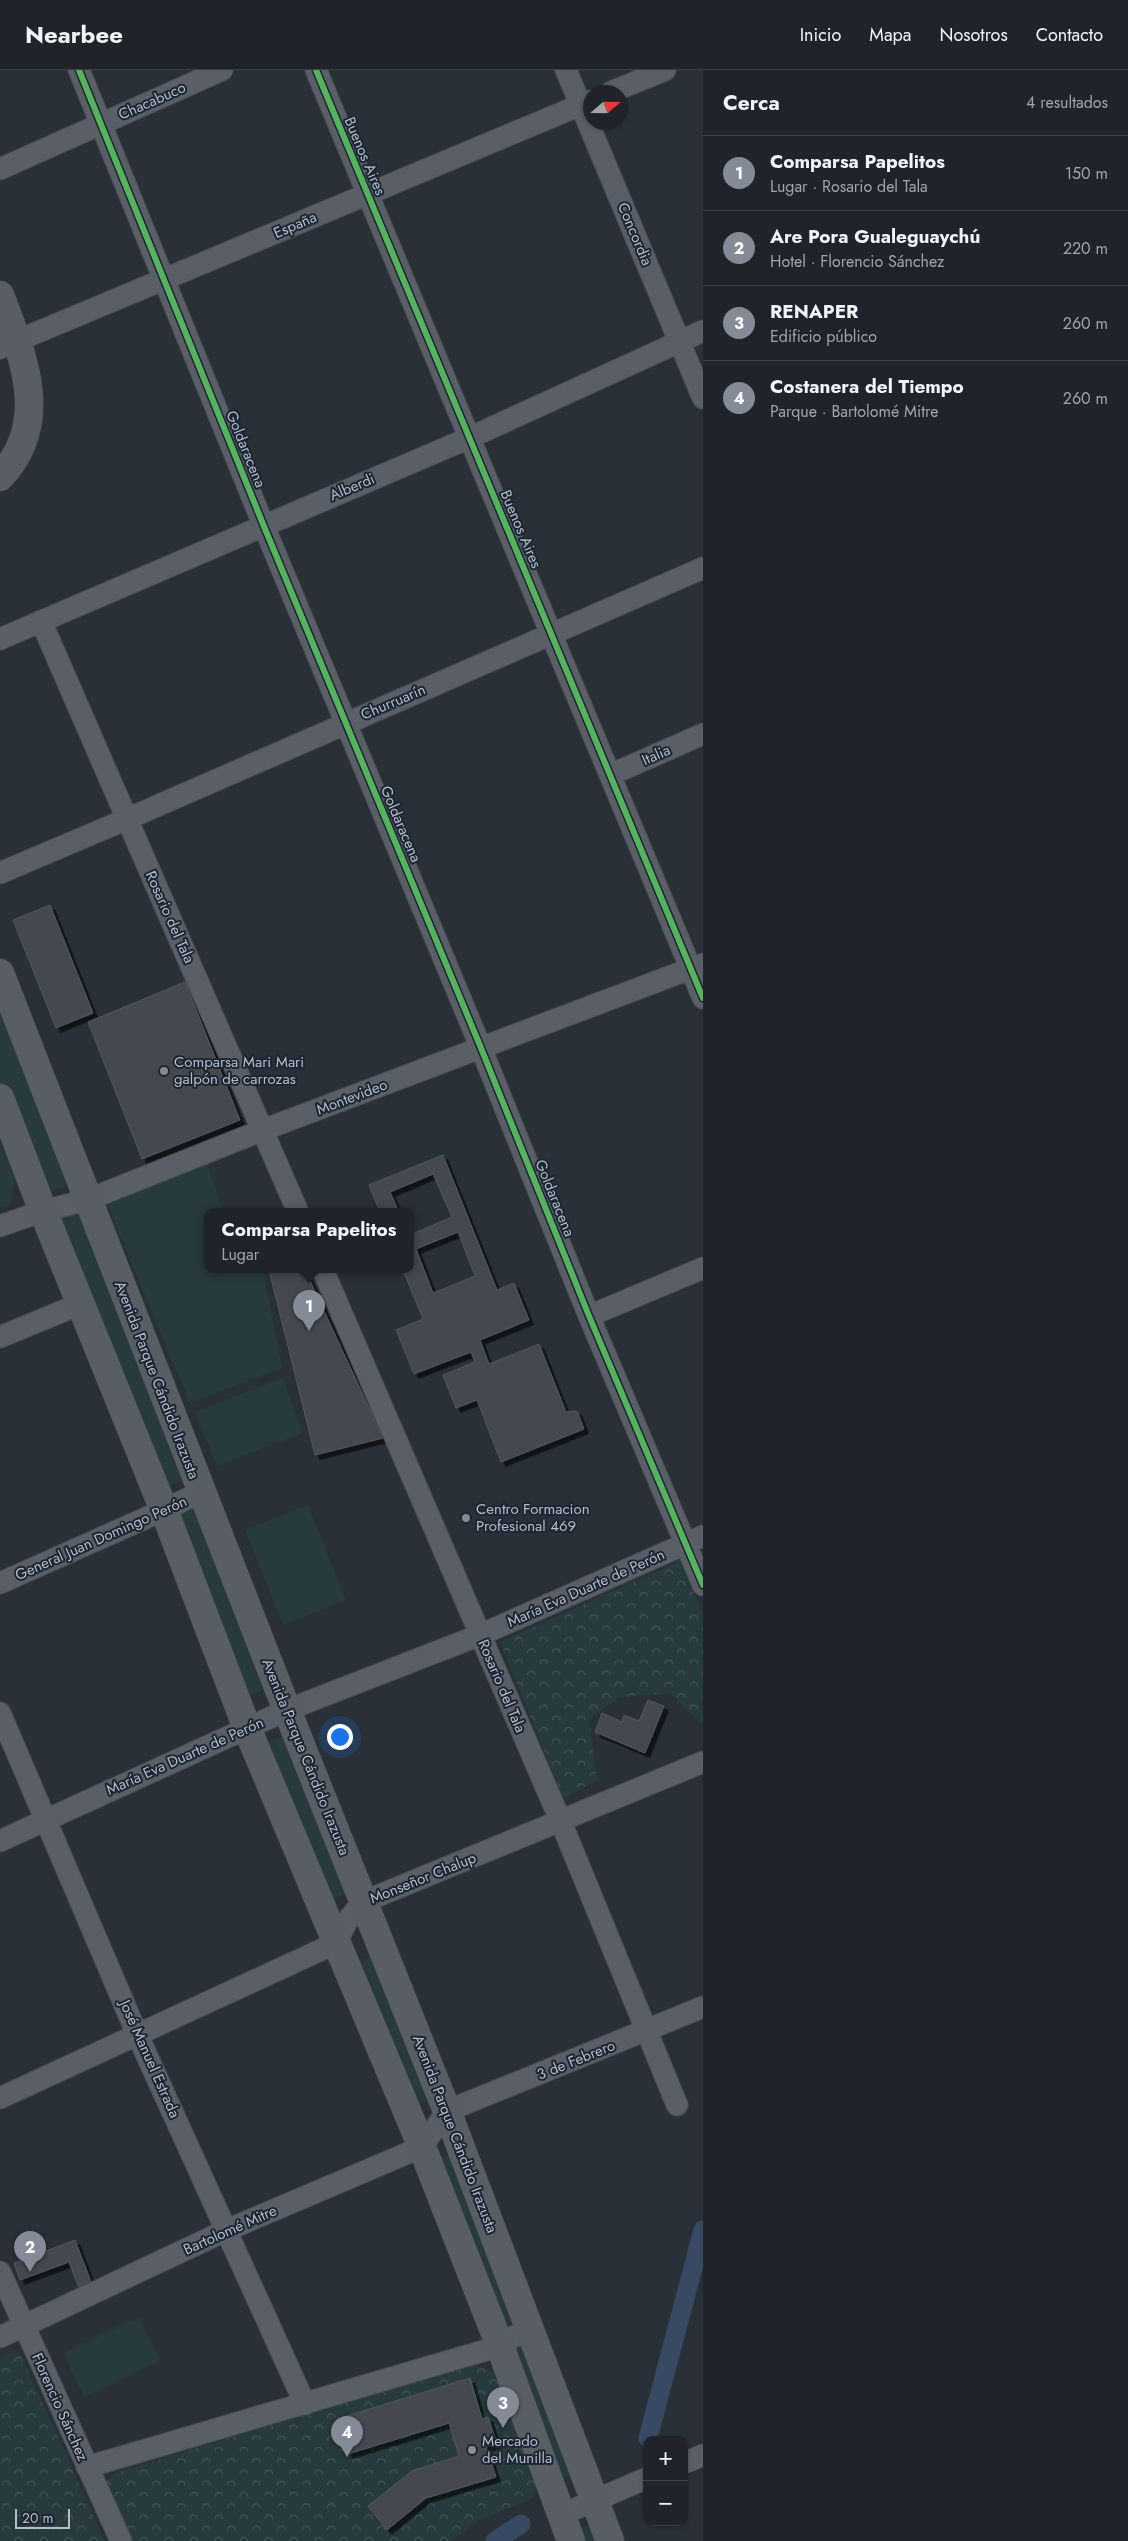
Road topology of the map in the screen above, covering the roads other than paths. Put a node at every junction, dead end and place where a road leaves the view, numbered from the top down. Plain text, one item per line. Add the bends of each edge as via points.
1 (79, 70) edge
2 (222, 70) edge
3 (316, 70) edge
4 (566, 70) edge
5 (664, 70) edge
6 (628, 85) edge
7 (583, 98) edge
8 (583, 104) edge
9 (101, 124) junction
10 (597, 130) edge
11 (0, 169) edge
12 (368, 195) junction
13 (163, 280) junction
14 (0, 295) edge
15 (703, 331) edge
16 (679, 340) junction
17 (8, 344) edge
18 (703, 398) edge
19 (469, 438) junction
20 (0, 477) edge
21 (263, 524) junction
22 (703, 568) edge
23 (41, 621) junction
24 (551, 634) junction
25 (0, 639) edge
26 (345, 723) junction
27 (703, 734) edge
28 (610, 775) junction
29 (128, 819) junction
30 (0, 873) edge
31 (697, 966) edge
32 (0, 973) edge
33 (703, 998) edge
34 (481, 1048) junction
35 (0, 1098) edge
36 (263, 1130) junction
37 (87, 1200) junction
38 (296, 1208) edge
39 (43, 1211) junction
40 (0, 1226) edge
41 (703, 1268) edge
42 (324, 1273) edge
43 (80, 1304) junction
44 (589, 1316) junction
45 (0, 1337) edge
46 (201, 1492) junction
47 (164, 1510) junction
48 (694, 1540) edge
49 (0, 1583) edge
50 (703, 1585) edge
51 (480, 1635) junction
52 (287, 1710) junction
53 (0, 1713) edge
54 (247, 1728) junction
55 (703, 1762) edge
56 (47, 1819) junction
57 (561, 1822) junction
58 (0, 1841) edge
59 (363, 1902) junction
60 (336, 1944) junction
61 (703, 2007) edge
62 (648, 2031) junction
63 (137, 2034) junction
64 (0, 2098) edge
65 (678, 2105) dead end
66 (447, 2111) junction
67 (422, 2147) junction
68 (227, 2230) junction
69 (0, 2272) edge
70 (24, 2327) junction
71 (530, 2330) junction
72 (0, 2337) edge
73 (500, 2346) junction
74 (305, 2404) junction
75 (703, 2455) edge
76 (688, 2461) edge
77 (87, 2467) junction
78 (643, 2480) edge
79 (594, 2500) junction
80 (561, 2515) junction
81 (121, 2541) edge
82 (571, 2541) edge
83 (610, 2541) edge

1 - 9 street, Goldaracena
2 - 9 street, Chacabuco
3 - 12 street, Buenos Aires
4 - 7 street, Concordia
5 - 6 street
8 - 12 street, España
9 - 11 street, Chacabuco
9 - 13 street, Goldaracena
10 - 16 street, Concordia
12 - 13 street, España
12 - 19 street, Buenos Aires
13 - 17 street, España
13 - 21 street, Goldaracena
14 - 17 main road
15 - 16 street, Alberdi
16 - 18 street, Concordia
16 - 19 street, Alberdi
17 - 20 main road via 28,381 30,417 23,443
19 - 21 street, Alberdi
19 - 24 street, Buenos Aires
21 - 23 street, Alberdi
21 - 26 street, Goldaracena
22 - 24 street, Churruarín
23 - 25 street, Alberdi
23 - 29 street, Rosario del Tala
24 - 26 street, Churruarín
24 - 28 street, Buenos Aires
26 - 29 street, Churruarín
26 - 34 street, Goldaracena
27 - 28 street, Italia
28 - 31 street, Buenos Aires
29 - 30 street, Churruarín
29 - 36 street, Rosario del Tala
31 - 33 street, Buenos Aires
31 - 34 street, Montevideo
32 - 37 main road, Avenida Parque Cándido Irazusta
34 - 36 street, Montevideo
34 - 44 street, Goldaracena
35 - 39 main road
36 - 37 street, Montevideo
36 - 38 street, Rosario del Tala
37 - 39 street, Montevideo
37 - 46 main road, Avenida Parque Cándido Irazusta
39 - 40 street, Montevideo
39 - 43 main road
41 - 44 street
42 - 51 street, Rosario del Tala
43 - 45 street
43 - 47 main road
44 - 48 street, Goldaracena
46 - 47 street, General Juan Domingo Perón
46 - 52 main road, Avenida Parque Cándido Irazusta
47 - 49 street, General Juan Domingo Perón
47 - 54 main road
48 - 50 street, Goldaracena
48 - 51 street, María Eva Duarte de Perón
51 - 52 street, María Eva Duarte de Perón
51 - 57 street, Rosario del Tala
52 - 54 street, María Eva Duarte de Perón
52 - 59 main road, Avenida Parque Cándido Irazusta
53 - 56 street, José Manuel Estrada
54 - 56 street, María Eva Duarte de Perón
54 - 60 main road
55 - 57 street, Monseñor Chalup
56 - 58 street, María Eva Duarte de Perón
56 - 63 street, José Manuel Estrada
57 - 59 street, Monseñor Chalup
57 - 62 street, Rosario del Tala
59 - 60 street, Monseñor Chalup via 347,1920
59 - 66 main road, Avenida Parque Cándido Irazusta
60 - 63 street
60 - 67 main road
61 - 62 street, 3 de Febrero
62 - 65 street, Rosario del Tala
62 - 66 street, 3 de Febrero
63 - 64 street
63 - 68 street, José Manuel Estrada
66 - 67 street
66 - 71 main road, Avenida Parque Cándido Irazusta
67 - 68 street, Bartolomé Mitre
67 - 73 main road
68 - 70 street, Bartolomé Mitre
68 - 74 street, José Manuel Estrada
69 - 70 street, Florencio Sánchez
70 - 72 street, Bartolomé Mitre
70 - 77 street, Florencio Sánchez
71 - 73 street
71 - 79 main road, Avenida Parque Cándido Irazusta
73 - 74 street
73 - 80 main road
74 - 77 street
75 - 76 street
77 - 81 street, Florencio Sánchez
78 - 79 street
79 - 80 street
79 - 83 main road, Avenida Parque Cándido Irazusta
80 - 82 main road

